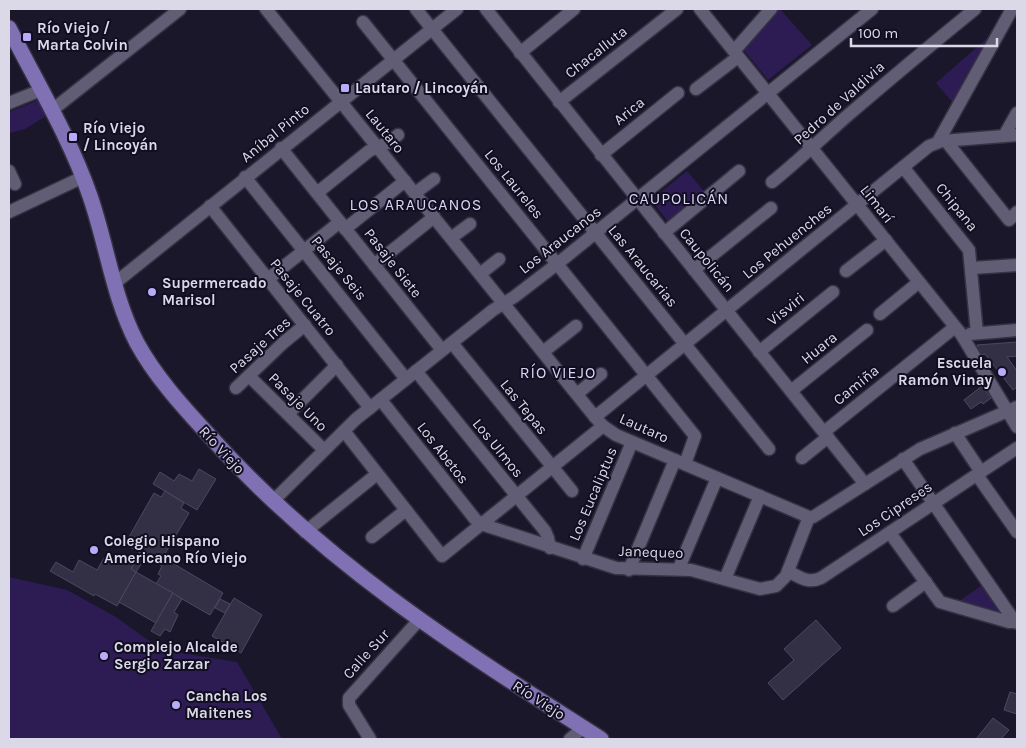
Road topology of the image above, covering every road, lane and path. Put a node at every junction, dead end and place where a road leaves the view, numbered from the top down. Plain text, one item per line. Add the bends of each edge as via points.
1 (180, 9) edge
2 (266, 9) edge
3 (416, 9) edge
4 (457, 9) edge
5 (486, 9) edge
6 (574, 9) edge
7 (677, 9) edge
8 (700, 9) edge
9 (771, 9) edge
10 (872, 9) edge
11 (973, 9) edge
12 (1012, 9) edge
13 (363, 22) dead end
14 (9, 28) edge
15 (432, 28) junction
16 (520, 53) junction
17 (736, 54) junction
18 (393, 59) junction
19 (696, 89) dead end
20 (41, 90) junction
21 (678, 93) dead end
22 (768, 93) junction
23 (340, 101) junction
24 (559, 102) junction
25 (9, 103) edge
26 (51, 111) junction
27 (1017, 113) edge
28 (398, 135) dead end
29 (1017, 135) edge
30 (1004, 136) junction
31 (942, 141) junction
32 (378, 147) junction
33 (812, 147) junction
34 (281, 148) junction
35 (601, 154) junction
36 (904, 167) junction
37 (739, 171) dead end
38 (83, 177) junction
39 (246, 177) junction
40 (434, 179) dead end
41 (405, 182) junction
42 (772, 182) dead end
43 (317, 193) junction
44 (415, 193) junction
45 (637, 200) junction
46 (857, 205) junction
47 (210, 206) junction
48 (771, 208) dead end
49 (9, 212) edge
50 (1017, 212) edge
51 (434, 217) junction
52 (470, 224) dead end
53 (343, 226) junction
54 (596, 233) junction
55 (664, 233) junction
56 (451, 238) junction
57 (886, 240) junction
58 (304, 251) junction
59 (499, 260) dead end
60 (374, 264) junction
61 (558, 264) junction
62 (1017, 265) edge
63 (972, 268) junction
64 (694, 270) junction
65 (846, 271) dead end
66 (480, 274) junction
67 (268, 279) junction
68 (919, 282) junction
69 (114, 283) junction
70 (833, 292) dead end
71 (504, 303) junction
72 (726, 310) junction
73 (880, 314) dead end
74 (305, 326) junction
75 (576, 326) dead end
76 (867, 330) dead end
77 (1017, 330) edge
78 (958, 331) junction
79 (977, 333) junction
80 (685, 344) junction
81 (447, 347) junction
82 (543, 352) junction
83 (760, 352) junction
84 (337, 365) junction
85 (601, 374) dead end
86 (411, 375) junction
87 (646, 375) junction
88 (249, 376) junction
89 (236, 388) dead end
90 (791, 391) junction
91 (577, 394) junction
92 (381, 400) junction
93 (370, 408) junction
94 (1012, 409) edge
95 (288, 414) junction
96 (599, 422) junction
97 (1017, 427) edge
98 (344, 431) junction
99 (955, 432) junction
100 (826, 434) junction
101 (632, 442) junction
102 (1017, 448) edge
103 (769, 449) dead end
104 (324, 450) junction
105 (802, 458) dead end
106 (903, 459) junction
107 (680, 462) junction
108 (552, 467) junction
109 (979, 473) junction
110 (377, 474) junction
111 (717, 478) junction
112 (865, 484) junction
113 (572, 492) dead end
114 (516, 496) junction
115 (760, 496) junction
116 (273, 501) junction
117 (934, 503) junction
118 (406, 510) junction
119 (809, 517) junction
120 (481, 524) junction
121 (305, 532) junction
122 (1017, 532) edge
123 (890, 533) junction
124 (372, 537) dead end
125 (550, 548) junction
126 (583, 559) junction
127 (679, 568) junction
128 (629, 570) junction
129 (788, 571) junction
130 (725, 579) junction
131 (926, 582) junction
132 (893, 606) dead end
133 (419, 620) junction
134 (1016, 622) edge
135 (583, 728) junction
136 (370, 739) edge
137 (570, 739) edge
138 (601, 739) edge

1 - 26 street
2 - 23 street, Lautaro
3 - 15 street, Las Araucarias
4 - 15 street, Aníbal Pinto
5 - 16 street, Caupolicán
6 - 16 street
7 - 24 street, Chacalluta
8 - 17 street, Limarí
9 - 17 street
10 - 22 street, Los Araucanos
11 - 33 street, Pedro de Valdivia
12 - 31 street
13 - 18 street, Los Laureles
14 - 20 main road, Río Viejo
15 - 18 street, Aníbal Pinto
15 - 54 street, Las Araucarias
16 - 24 street, Caupolicán
17 - 19 street
17 - 22 street, Limarí
18 - 23 street, Aníbal Pinto
18 - 61 street, Los Laureles
20 - 25 street
20 - 26 main road, Río Viejo
21 - 35 street, Arica
22 - 33 street, Limarí
22 - 45 street, Los Araucanos
23 - 32 street, Lautaro
23 - 34 street, Aníbal Pinto
24 - 35 street, Caupolicán
26 - 38 main road, Río Viejo
27 - 30 street
28 - 32 street
29 - 30 street, Los Pehuenches
30 - 31 street, Los Pehuenches
31 - 36 street, Los Pehuenches via 929,146
31 - 50 street via 1009,220
32 - 41 street, Lautaro
32 - 43 street
33 - 42 street, Pedro de Valdivia
33 - 46 street, Limarí
34 - 39 street, Aníbal Pinto
34 - 43 street, Pasaje Siete
35 - 45 street, Caupolicán
36 - 46 street, Los Pehuenches
36 - 63 street, Chipana via 969,250
37 - 55 street
38 - 49 street
38 - 69 main road, Río Viejo
39 - 47 street, Aníbal Pinto
39 - 58 street, Pasaje Seis
40 - 44 street
41 - 44 street, Lautaro
41 - 53 street
43 - 53 street, Pasaje Siete
44 - 51 street, Lautaro
45 - 54 street, Los Araucanos
45 - 55 street, Caupolicán
46 - 57 street, Limarí
46 - 72 street, Los Pehuenches
47 - 67 street, Pasaje Cuatro
47 - 69 street, Aníbal Pinto
48 - 64 street
51 - 56 street, Lautaro
51 - 60 street
52 - 56 street
53 - 58 street
53 - 60 street, Pasaje Siete
54 - 61 street, Los Araucanos
54 - 80 street, Las Araucarias
55 - 64 street, Caupolicán
56 - 66 street, Lautaro
57 - 65 street
57 - 68 street, Limarí
58 - 67 street
58 - 86 street, Pasaje Seis
59 - 66 street
60 - 81 street, Pasaje Siete
61 - 71 street, Los Araucanos
61 - 87 street, Los Laureles
62 - 63 street
63 - 79 street, Chipana
64 - 72 street, Caupolicán
66 - 71 street, Lautaro
67 - 74 street, Pasaje Cuatro
68 - 73 street
68 - 78 street, Limarí
69 - 116 main road, Río Viejo via 138,345 169,390 240,470
70 - 83 street, Visviri
71 - 81 street, Los Araucanos
71 - 82 street, Lautaro
72 - 80 street, Los Pehuenches
72 - 83 street, Caupolicán
74 - 84 street, Pasaje Cuatro
74 - 88 street, Pasaje Tres
75 - 82 street
76 - 90 street, Huara
77 - 79 street
78 - 79 street
78 - 94 street, Limarí
78 - 100 street, Camiña
80 - 87 street, Los Pehuenches
80 - 103 street, Las Araucarias
81 - 86 street, Los Araucanos
81 - 108 street, Las Tepas
82 - 91 street, Lautaro
83 - 90 street, Caupolicán
84 - 93 street, Pasaje Cuatro
84 - 95 street
85 - 91 street
86 - 92 street, Los Araucanos
86 - 114 street, Los Ulmos
87 - 96 street, Los Pehuenches
87 - 107 street, Los Laureles via 695,436
88 - 89 street, Pasaje Tres
88 - 95 street, Pasaje Uno
90 - 100 street, Caupolicán
91 - 96 street, Lautaro
92 - 93 street, Los Araucanos
92 - 120 street, Los Abetos
93 - 98 street, Los Araucanos
94 - 97 street, Limarí
94 - 99 street
95 - 104 street, Pasaje Uno
96 - 101 street, Lautaro
96 - 108 street, Los Pehuenches
98 - 104 street, Los Araucanos
98 - 110 street
99 - 106 street
99 - 109 street
100 - 105 street
100 - 112 street, Caupolicán
101 - 107 street, Lautaro
101 - 126 street, Los Eucaliptus
102 - 109 street, Los Cipreses
104 - 116 street, Los Araucanos
106 - 112 street
106 - 117 street
107 - 111 street, Lautaro
107 - 128 street
108 - 113 street, Las Tepas
108 - 114 street, Los Pehuenches
109 - 117 street, Los Cipreses
109 - 122 street
110 - 118 street
110 - 121 street
111 - 115 street, Lautaro
111 - 127 street
112 - 119 street
114 - 120 street, Los Pehuenches
114 - 125 street, Los Ulmos via 547,534
115 - 119 street, Lautaro
115 - 130 street
116 - 121 main road, Río Viejo
117 - 123 street, Los Cipreses
117 - 134 street
118 - 120 street, Los Pehuenches via 442,556
118 - 124 street
119 - 129 street, Janequeo
120 - 125 street, Janequeo
121 - 133 main road, Río Viejo
123 - 129 street, Los Cipreses via 817,580 807,580
123 - 131 street
125 - 126 street, Janequeo
126 - 128 street, Janequeo
127 - 128 street, Janequeo
127 - 130 street, Janequeo
129 - 130 street, Janequeo via 780,583 765,589
131 - 132 street
131 - 134 street via 940,602
133 - 135 main road, Río Viejo
133 - 136 street, Calle Sur via 349,698
135 - 137 street
135 - 138 main road, Río Viejo

